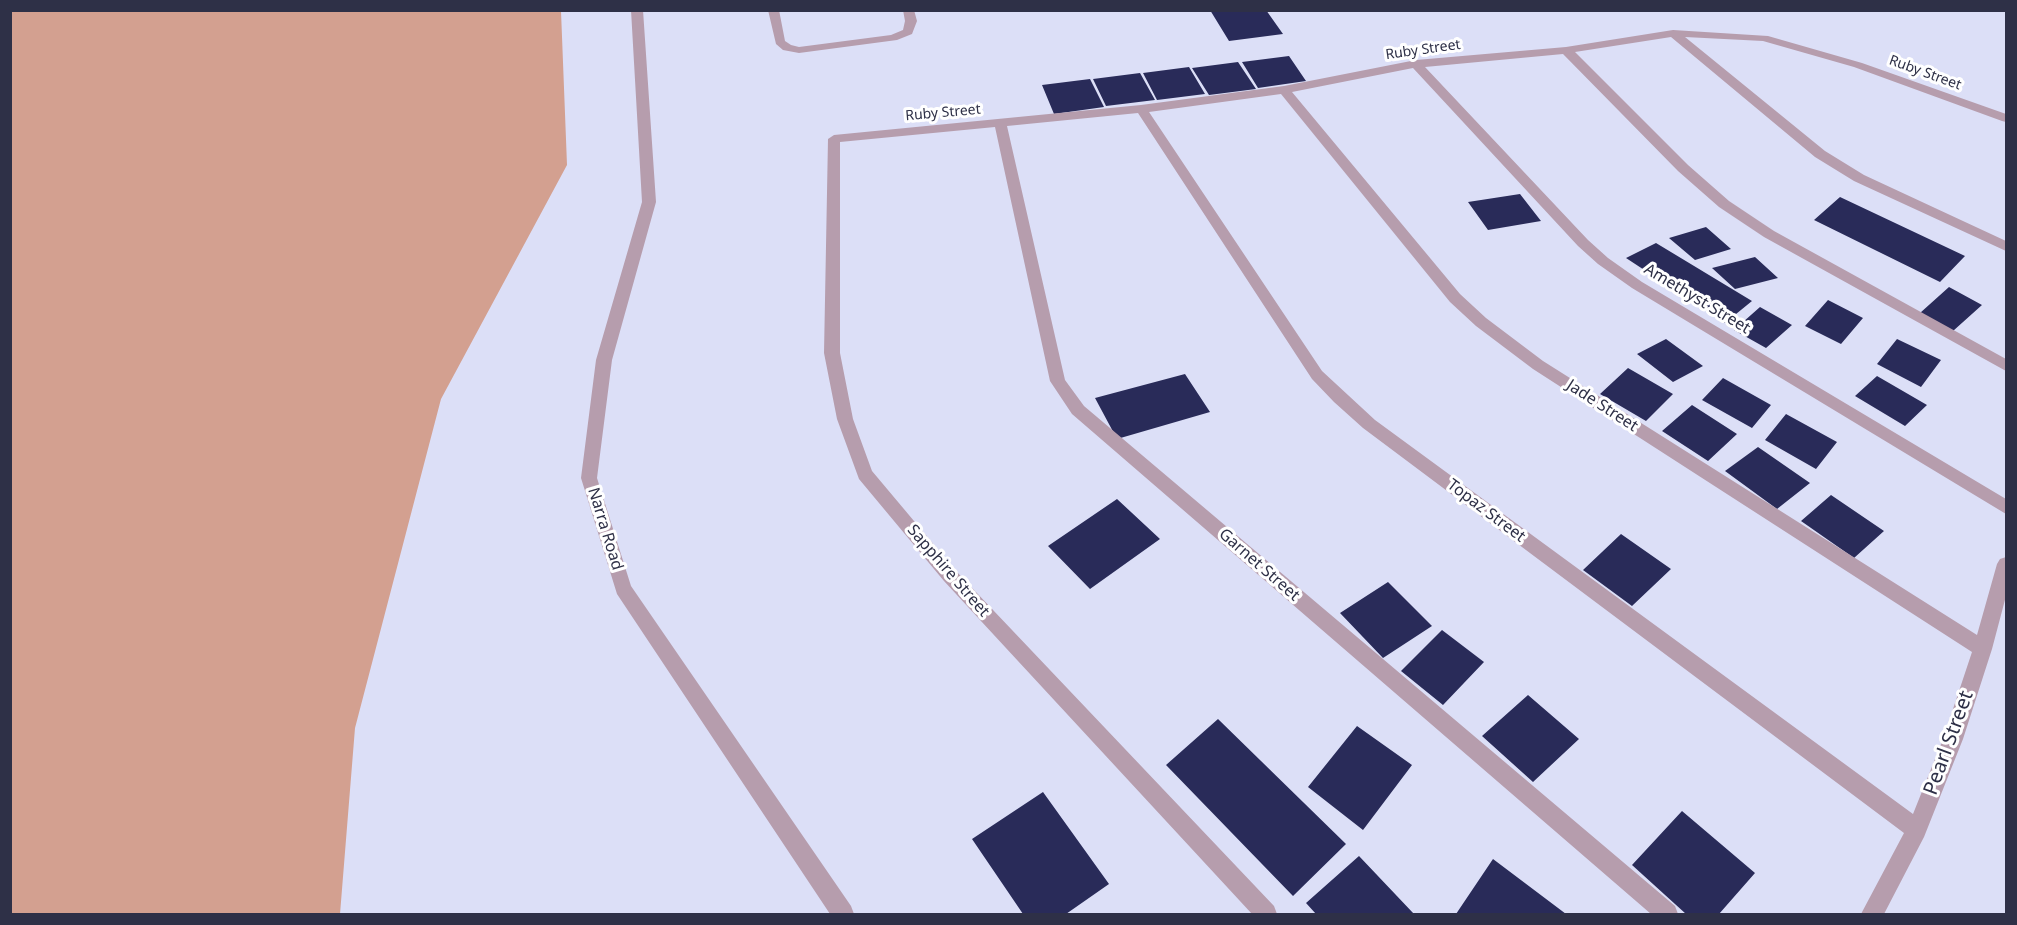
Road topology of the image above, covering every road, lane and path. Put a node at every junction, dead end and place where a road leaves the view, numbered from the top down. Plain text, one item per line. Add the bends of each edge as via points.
1 (637, 10) edge
2 (773, 10) edge
3 (908, 10) edge
4 (1673, 33) junction
5 (1566, 50) junction
6 (1416, 64) junction
7 (1284, 90) junction
8 (1141, 109) junction
9 (2007, 118) edge
10 (1000, 123) junction
11 (834, 139) joint
12 (2007, 246) edge
13 (2007, 366) edge
14 (2007, 507) edge
15 (2007, 564) edge
16 (1983, 649) junction
17 (1917, 830) junction
18 (843, 915) edge
19 (1266, 915) edge
20 (1667, 915) edge
21 (1872, 915) edge

1 - 18 street, Narra Road via 649,202 604,360 589,478 623,589
2 - 3 street via 780,42 800,50 893,38 908,32
4 - 5 street, Ruby Street
4 - 9 street, Ruby Street via 1764,38 1858,65
4 - 12 street via 1821,154 1858,178
5 - 6 street, Ruby Street
5 - 13 street via 1724,204 1769,234
6 - 7 street, Ruby Street
6 - 14 street, Amethyst Street via 1604,261 1637,285
7 - 8 street, Ruby Street
7 - 16 street, Jade Street via 1455,298 1481,322 1538,365
8 - 10 street, Ruby Street
8 - 17 street, Topaz Street via 1317,375 1340,398 1379,431
10 - 11 street, Ruby Street
10 - 20 street, Garnet Street via 1058,381 1078,410
11 - 19 street, Sapphire Street via 832,353 845,419 865,474 950,576
15 - 16 street, Pearl Street
16 - 17 street, Pearl Street
17 - 21 street, Pearl Street

